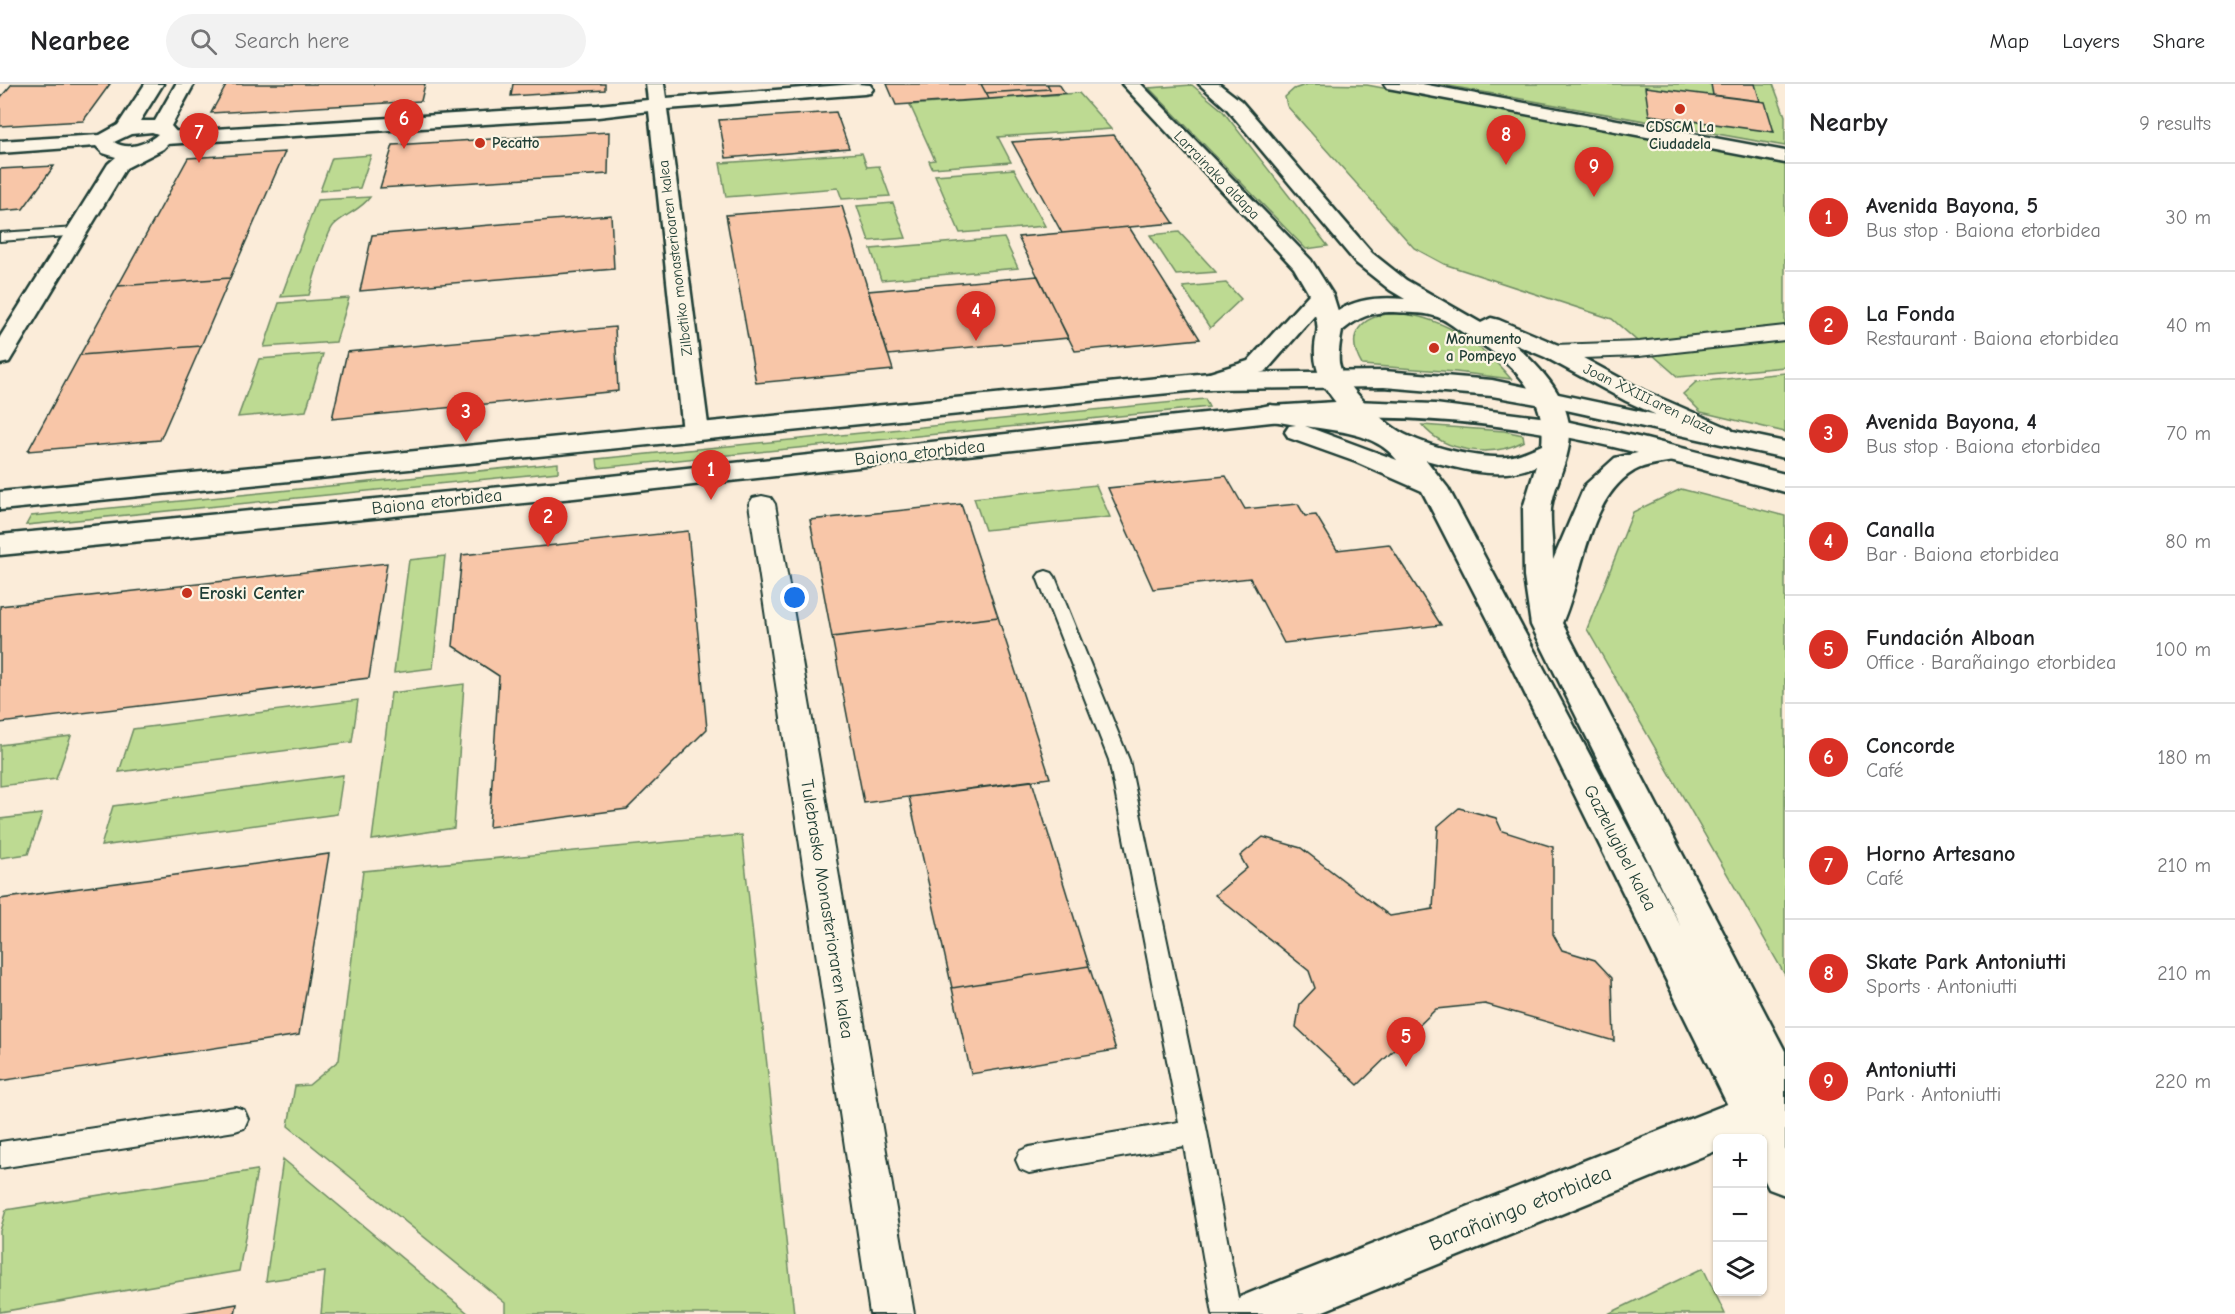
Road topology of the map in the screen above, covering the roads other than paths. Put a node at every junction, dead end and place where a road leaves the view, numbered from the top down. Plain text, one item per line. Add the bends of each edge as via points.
1 (154, 84) edge
2 (185, 84) edge
3 (1131, 84) edge
4 (1208, 84) edge
5 (1393, 84) edge
6 (864, 89) dead end
7 (656, 94) edge
8 (125, 129) junction
9 (164, 132) junction
10 (0, 147) edge
11 (111, 152) junction
12 (1785, 156) edge
13 (76, 232) junction
14 (0, 237) edge
15 (1321, 295) junction
16 (1444, 310) junction
17 (1331, 328) junction
18 (1785, 333) edge
19 (1, 352) edge
20 (1554, 352) junction
21 (1332, 378) junction
22 (1209, 381) junction
23 (1548, 398) junction
24 (1356, 409) junction
25 (1270, 413) junction
26 (1231, 420) junction
27 (696, 432) junction
28 (1722, 435) junction
29 (1556, 438) junction
30 (1396, 441) junction
31 (1785, 450) edge
32 (1669, 453) junction
33 (1785, 483) edge
34 (1434, 488) junction
35 (0, 501) edge
36 (762, 504) dead end
37 (0, 545) edge
38 (1046, 577) dead end
39 (1547, 625) junction
40 (1775, 1106) edge
41 (235, 1119) dead end
42 (1194, 1132) junction
43 (0, 1155) edge
44 (1029, 1160) dead end
45 (1785, 1173) edge
46 (892, 1314) edge
47 (1227, 1314) edge
48 (1257, 1314) edge

1 - 8 street
2 - 9 street
3 - 15 street, Larrainako aldapa via 1303,265
4 - 16 street, Joan XXIII.aren plaza via 1234,105 1364,258 1398,285
5 - 12 street
6 - 7 street
7 - 9 street via 598,111
7 - 27 street, Zilbetiko monasterioaren kalea
8 - 9 street via 144,126
8 - 11 street
9 - 11 street via 144,149
10 - 11 street
11 - 13 street
13 - 14 lane
13 - 19 street
15 - 17 street
15 - 22 street via 1257,366
16 - 17 street, Joan XXIII.aren plaza via 1377,306 1354,311
16 - 20 street, Joan XXIII.aren plaza via 1500,328
16 - 23 street, Joan XXIII.aren plaza via 1499,344 1528,370
17 - 21 street via 1327,345
18 - 20 street via 1639,349
20 - 28 street, Joan XXIII.aren plaza via 1635,396
21 - 22 street, Joan XXIII.aren plaza
21 - 23 street, Joan XXIII.aren plaza via 1492,388
21 - 24 street
22 - 27 street
23 - 28 street, Joan XXIII.aren plaza
23 - 29 street, Joan XXIII.aren plaza
24 - 25 street
24 - 29 street via 1508,420
24 - 30 street
25 - 26 street
25 - 30 street via 1354,425
26 - 34 street via 1299,433 1366,456
26 - 37 street, Baiona etorbidea
27 - 35 street
28 - 31 street
29 - 30 street via 1511,466 1467,462
29 - 32 street
29 - 39 street, Gaztelugibel kalea via 1537,508 1539,577
30 - 34 street
32 - 33 street
32 - 39 street via 1625,464 1595,491
34 - 40 street, Gaztelugibel kalea
36 - 46 street, Tulebrasko Monasterioraren kalea
38 - 42 lane via 1119,760
39 - 40 street, Gaztelugibel kalea
40 - 45 street, Gaztelugibel kalea
40 - 48 street, Barañaingo etorbidea
41 - 43 lane
42 - 44 lane
42 - 47 lane

